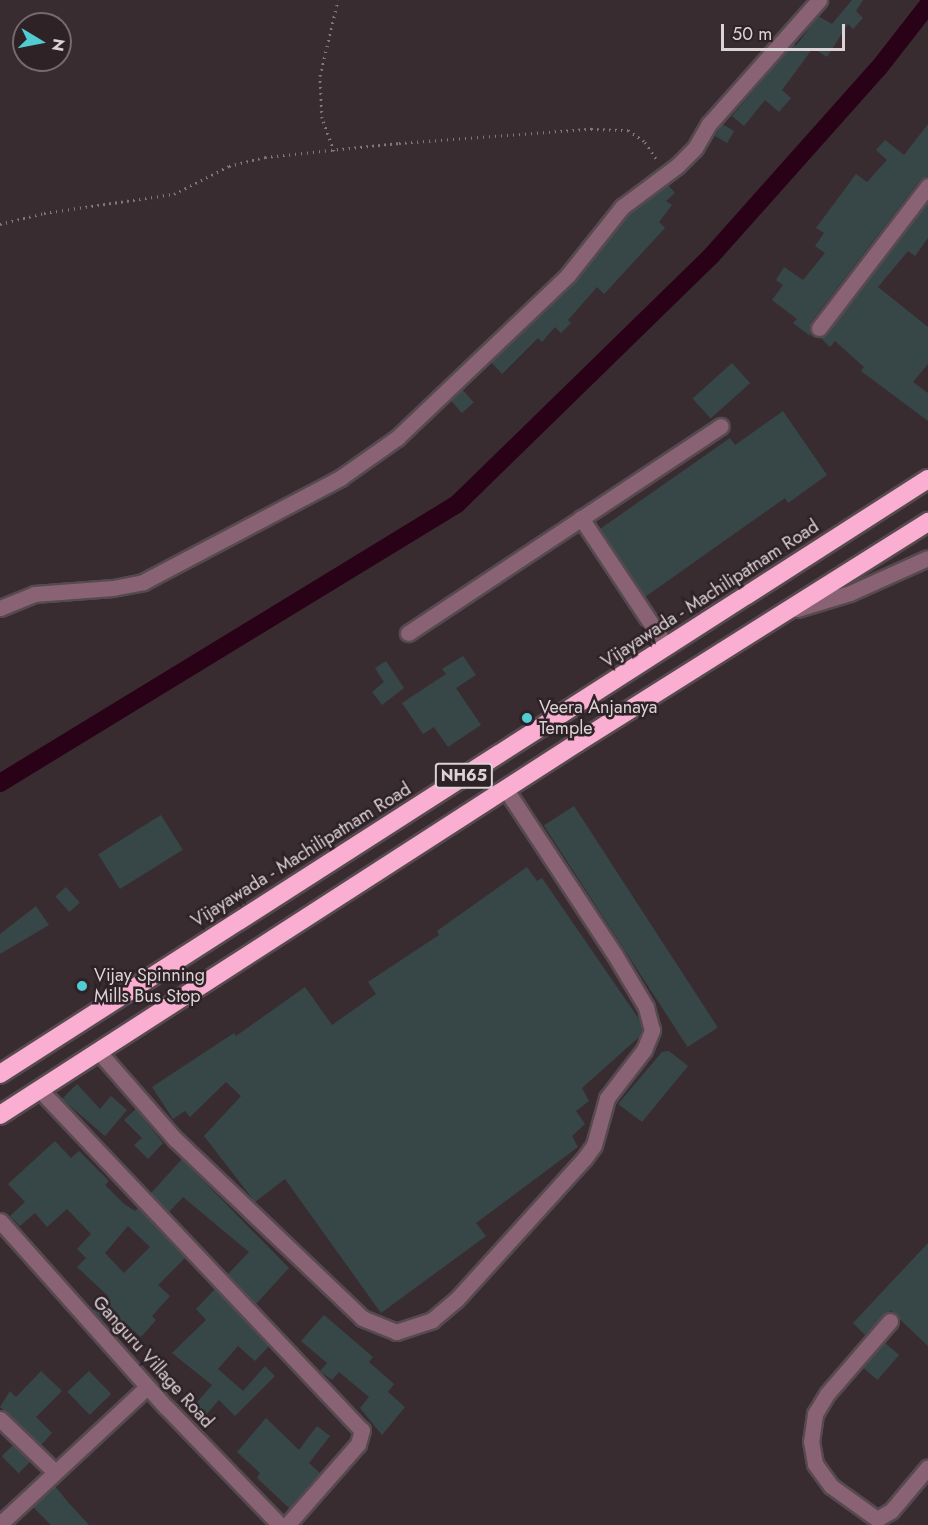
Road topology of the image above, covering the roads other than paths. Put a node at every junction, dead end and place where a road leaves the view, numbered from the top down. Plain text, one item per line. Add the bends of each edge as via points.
1 (819, 0) edge
2 (928, 186) edge
3 (819, 328) dead end
4 (721, 426) dead end
5 (928, 479) edge
6 (581, 518) junction
7 (928, 522) edge
8 (928, 558) edge
9 (0, 608) edge
10 (778, 615) junction
11 (408, 633) dead end
12 (666, 646) junction
13 (506, 790) junction
14 (99, 1052) junction
15 (0, 1074) edge
16 (40, 1090) junction
17 (0, 1115) edge
18 (0, 1221) edge
19 (890, 1322) dead end
20 (147, 1387) junction
21 (0, 1419) edge
22 (928, 1467) edge
23 (54, 1471) junction
24 (0, 1524) edge
25 (280, 1525) edge
26 (287, 1525) edge

1 - 9 street via 710,124 695,148 622,207 568,275 461,376 426,415 340,478 143,582 34,594
2 - 3 street
4 - 6 street
5 - 12 highway, Vijayawada - Machilipatnam Road / NH65
6 - 11 street
6 - 12 street
7 - 10 highway, NH65
8 - 10 street via 850,593
10 - 13 highway, NH65
12 - 15 highway, Vijayawada - Machilipatnam Road / NH65
13 - 14 highway, NH65
13 - 14 street via 615,955 646,1007 652,1030 644,1050 607,1098 594,1145 584,1159 456,1300 432,1320 396,1332 362,1318 175,1139
14 - 16 highway, NH65
16 - 17 highway, NH65
16 - 26 street via 362,1430 358,1444
18 - 20 street, Ganguru Village Road
19 - 22 street via 827,1394 815,1414 810,1442 815,1464 831,1486 878,1519 891,1511
20 - 23 street
20 - 25 street, Ganguru Village Road
21 - 23 street
23 - 24 street

